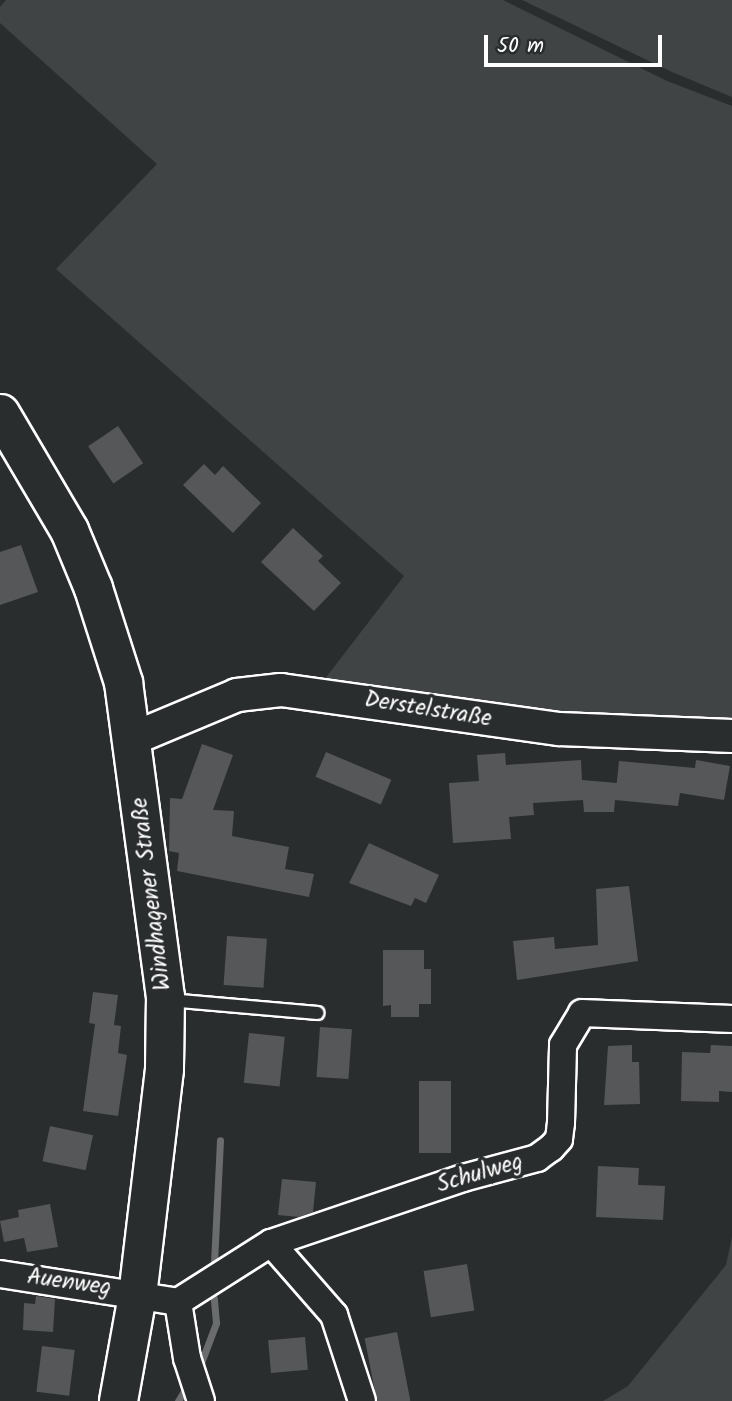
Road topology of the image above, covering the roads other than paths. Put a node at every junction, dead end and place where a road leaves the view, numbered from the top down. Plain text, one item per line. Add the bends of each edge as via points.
1 (0, 414) edge
2 (732, 736) edge
3 (132, 739) junction
4 (165, 999) junction
5 (317, 1013) dead end
6 (732, 1019) edge
7 (271, 1243) junction
8 (0, 1274) edge
9 (138, 1294) junction
10 (178, 1302) junction
11 (118, 1401) edge
12 (201, 1401) edge
13 (362, 1401) edge

1 - 3 main road, Windhagener Straße via 37,469 93,587 123,682
2 - 3 street, Derstelstraße via 559,729 281,690 237,695
3 - 4 main road, Windhagener Straße
4 - 5 lane
4 - 9 main road, Windhagener Straße via 164,1069
6 - 7 street, Schulweg via 582,1013 563,1045 561,1123 559,1139 551,1148 537,1158
7 - 10 street, Schulweg
7 - 13 street via 334,1315
8 - 9 street, Auenweg
9 - 10 street
9 - 11 main road, Windhagener Straße
10 - 12 street via 187,1358

